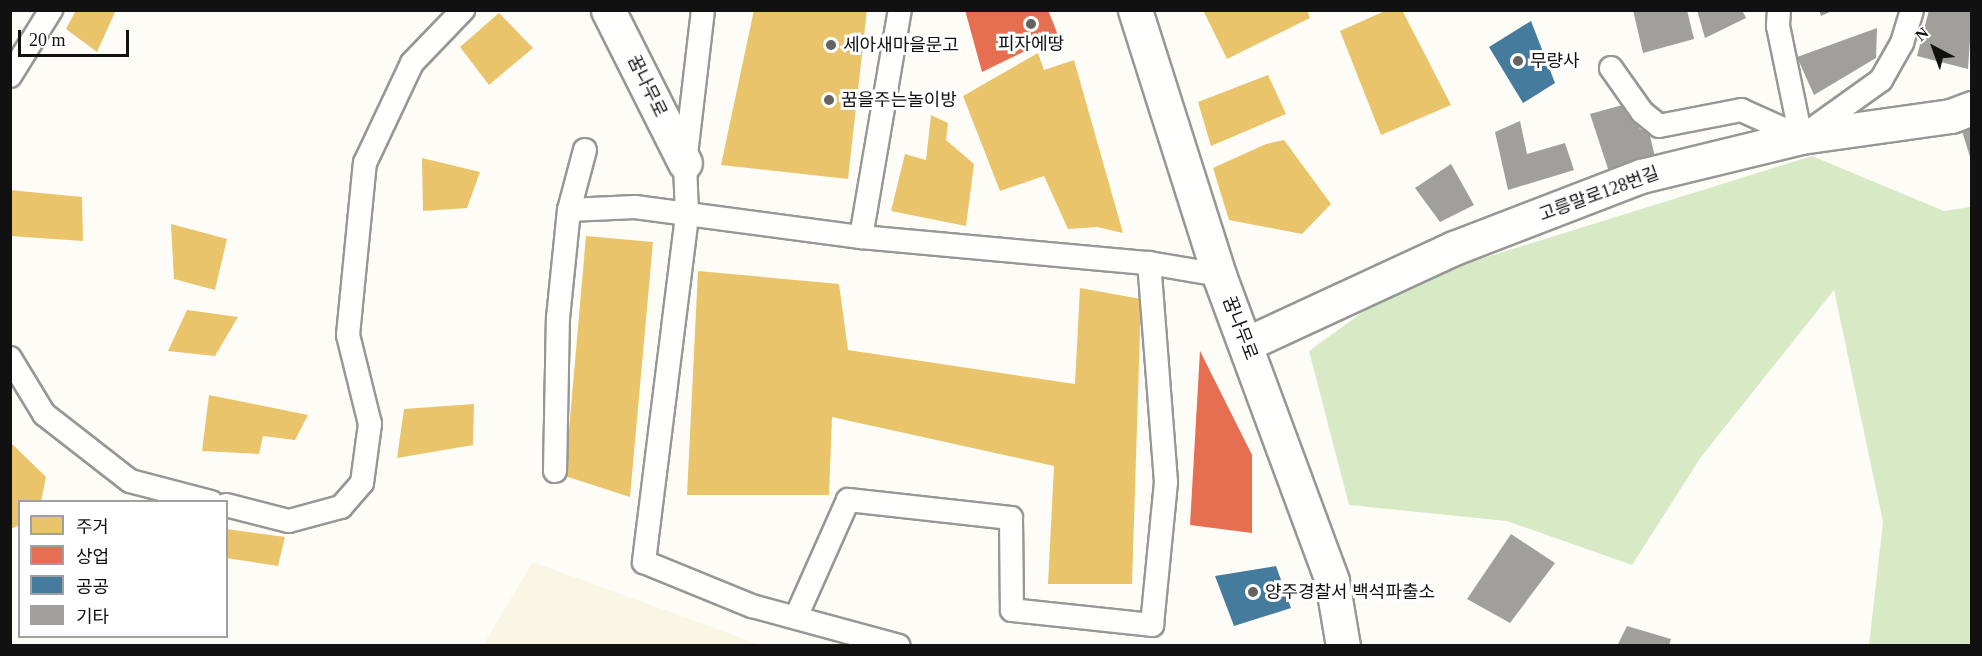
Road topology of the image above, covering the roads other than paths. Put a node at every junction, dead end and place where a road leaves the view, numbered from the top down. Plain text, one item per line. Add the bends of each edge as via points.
1 (51, 10) edge
2 (463, 10) edge
3 (609, 10) edge
4 (703, 10) edge
5 (900, 10) edge
6 (1135, 10) edge
7 (1779, 10) edge
8 (1912, 10) edge
9 (1611, 68) dead end
10 (10, 76) edge
11 (1971, 108) edge
12 (1801, 137) junction
13 (585, 150) dead end
14 (685, 163) junction
15 (568, 210) junction
16 (687, 216) junction
17 (861, 237) junction
18 (1149, 263) junction
19 (1220, 275) junction
20 (1246, 344) junction
21 (10, 358) edge
22 (555, 471) dead end
23 (208, 500) edge
24 (228, 506) edge
25 (796, 617) junction
26 (899, 645) edge
27 (1343, 645) edge

1 - 10 lane
2 - 24 lane via 412,63 364,163 348,335 370,424 362,483 341,507 289,521
3 - 14 street, 꿈나무로
4 - 14 lane
5 - 17 lane
6 - 19 street, 꿈나무로
7 - 12 lane via 1778,26
8 - 12 lane via 1902,43 1881,80
9 - 12 lane via 1642,112 1659,126 1741,110
11 - 12 street, 고릉말로128번길 via 1951,116
12 - 20 street, 고릉말로128번길 via 1641,176 1454,248
13 - 15 lane
14 - 16 lane
15 - 16 lane via 635,207
15 - 22 lane via 558,318
16 - 17 lane
16 - 25 lane via 644,562 752,606
17 - 18 lane
18 - 19 lane
18 - 25 lane via 1166,482 1152,625 1012,610 1011,518 848,500
19 - 20 street, 꿈나무로
20 - 27 street, 꿈나무로 via 1332,581
21 - 23 lane via 44,414 130,481
25 - 26 lane

